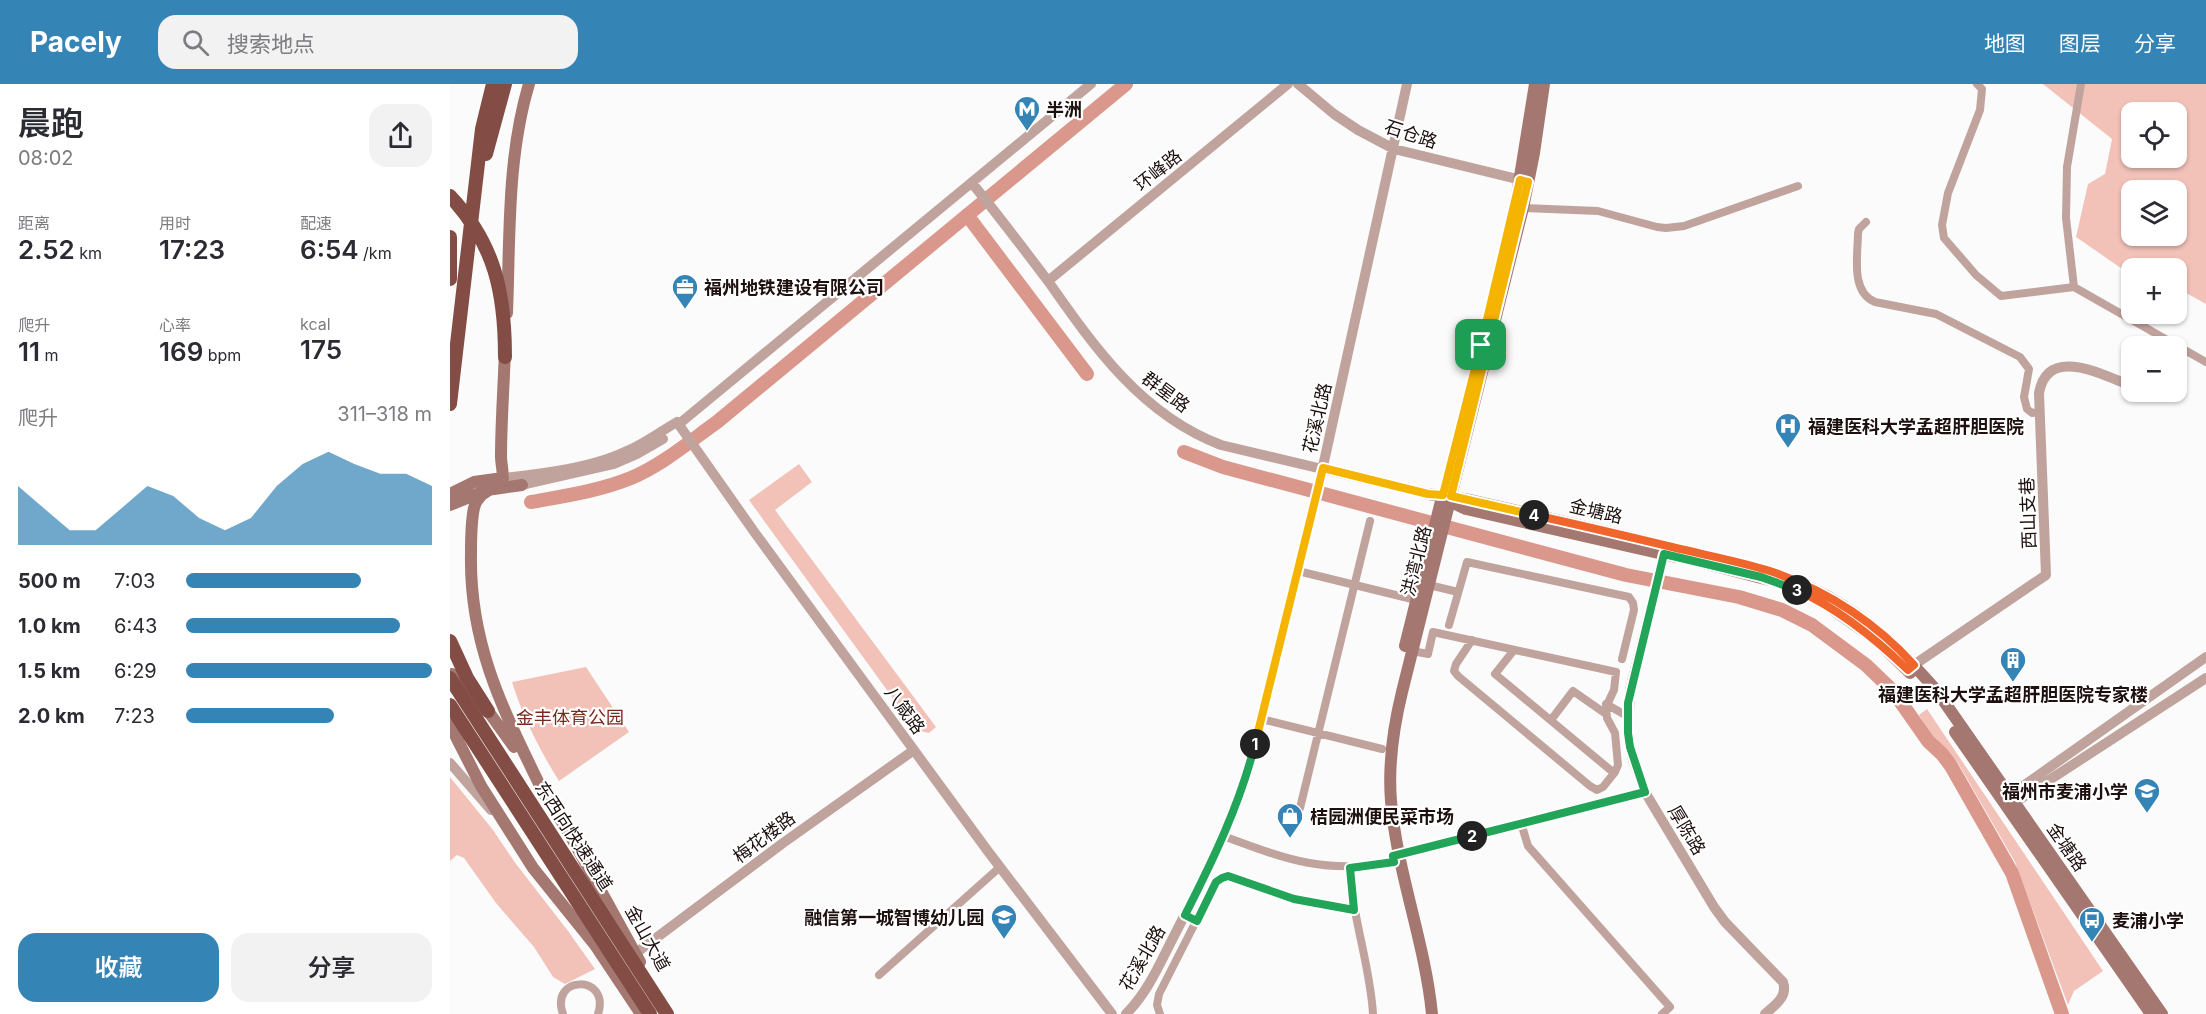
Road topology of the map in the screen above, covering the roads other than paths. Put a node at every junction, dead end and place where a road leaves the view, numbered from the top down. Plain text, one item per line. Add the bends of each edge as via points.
1 (493, 84) edge
2 (505, 84) edge
3 (530, 84) edge
4 (1091, 84) edge
5 (1288, 84) edge
6 (1298, 84) edge
7 (1407, 84) edge
8 (1535, 84) edge
9 (1544, 84) edge
10 (1977, 84) edge
11 (2081, 84) edge
12 (1394, 149) junction
13 (1524, 181) junction
14 (972, 183) junction
15 (1798, 186) dead end
16 (450, 196) edge
17 (474, 200) junction
18 (1523, 208) junction
19 (1866, 222) dead end
20 (450, 237) edge
21 (450, 279) edge
22 (1048, 281) junction
23 (2074, 287) junction
24 (505, 357) junction
25 (2206, 362) edge
26 (2121, 382) edge
27 (450, 404) edge
28 (2040, 412) junction
29 (681, 427) junction
30 (1323, 468) junction
31 (503, 478) junction
32 (522, 485) joint
33 (487, 490) junction
34 (450, 494) edge
35 (1428, 494) joint
36 (1446, 498) junction
37 (450, 505) edge
38 (1370, 521) dead end
39 (1439, 526) junction
40 (1664, 554) junction
41 (1298, 571) junction
42 (1355, 585) junction
43 (1429, 585) junction
44 (1458, 592) junction
45 (1416, 600) junction
46 (1449, 625) dead end
47 (1472, 640) junction
48 (450, 641) edge
49 (1514, 650) junction
50 (1412, 651) junction
51 (2206, 657) edge
52 (1622, 659) dead end
53 (1911, 667) junction
54 (450, 673) edge
55 (450, 678) edge
56 (2206, 678) edge
57 (1606, 704) junction
58 (450, 705) edge
59 (488, 711) junction
60 (1606, 714) junction
61 (1627, 716) junction
62 (1261, 719) junction
63 (1551, 720) junction
64 (450, 725) edge
65 (1319, 733) junction
66 (1382, 749) junction
67 (914, 750) junction
68 (450, 762) edge
69 (1614, 773) junction
70 (1645, 792) junction
71 (544, 794) junction
72 (2012, 800) junction
73 (1300, 808) dead end
74 (1521, 823) junction
75 (507, 828) junction
76 (1223, 836) junction
77 (1396, 858) junction
78 (1000, 867) junction
79 (1350, 868) junction
80 (1354, 910) junction
81 (1182, 920) junction
82 (1197, 921) junction
83 (1191, 931) junction
84 (636, 953) junction
85 (879, 975) dead end
86 (563, 1014) edge
87 (598, 1014) edge
88 (641, 1014) edge
89 (650, 1014) edge
90 (667, 1014) edge
91 (672, 1014) edge
92 (1112, 1014) edge
93 (1126, 1014) edge
94 (1160, 1014) edge
95 (1373, 1014) edge
96 (1424, 1014) edge
97 (1432, 1014) edge
98 (1662, 1014) edge
99 (1765, 1014) edge
100 (2151, 1014) edge
101 (2162, 1014) edge

1 - 17 highway via 482,129
2 - 17 highway
3 - 24 main road via 513,167
4 - 14 street
5 - 22 street, 环峰路
6 - 12 street, 石仓路 via 1340,118
7 - 12 street, 花溪北路
8 - 13 main road, 洪湾北路
9 - 13 main road, 洪湾北路
10 - 23 street via 1982,89 1980,110 1948,193 1942,225 1944,238 1976,275 2001,296
11 - 23 street via 2067,167 2066,218
12 - 13 street, 石仓路
12 - 30 street, 花溪北路
13 - 18 main road, 洪湾北路
13 - 36 main road, 洪湾北路
14 - 22 street, 群星路
14 - 29 street
15 - 18 street via 1675,228 1598,211
16 - 24 highway via 474,225 494,265 505,323
17 - 27 highway
18 - 36 main road, 洪湾北路
19 - 28 street via 1858,233 1857,274 1867,297 1936,314 2020,357 2029,369 2026,409
20 - 21 highway
22 - 30 street, 群星路 via 1111,366 1165,415 1221,445
23 - 25 street
24 - 31 main road
26 - 28 street, 西山支巷 via 2083,368 2062,367 2049,374 2041,386
28 - 53 street, 西山支巷 via 2046,575
29 - 31 street via 622,454 560,470
29 - 32 street via 614,464
29 - 67 street, 八箴路
30 - 35 street, 群星路
30 - 41 street, 花溪北路
31 - 33 main road
31 - 34 main road via 474,482
32 - 33 main road
33 - 37 main road
33 - 71 main road via 475,505 471,547 471,587 483,656 501,706
35 - 36 main road, 金塘路
36 - 39 main road, 洪湾北路
36 - 40 main road, 金塘路 via 1466,508
36 - 53 main road, 金塘路 via 1728,560 1779,575 1842,605 1883,635
38 - 42 street
39 - 43 main road, 洪湾北路
39 - 45 main road, 洪湾北路
40 - 53 main road, 金塘路 via 1761,577 1808,595
40 - 61 street, 厚陈路 via 1633,676
41 - 42 street
41 - 62 street, 花溪北路
42 - 45 street
42 - 65 street
43 - 44 street
43 - 50 main road, 洪湾北路
44 - 46 street
44 - 52 street via 1467,562 1626,596 1634,610
45 - 66 main road, 洪湾北路
47 - 49 street
47 - 50 street via 1433,632 1428,654
47 - 69 street via 1455,667 1458,676 1593,789 1600,789
48 - 59 highway
49 - 57 street via 1616,672 1614,690
49 - 63 street via 1495,674
50 - 77 main road, 洪湾北路 via 1390,758
51 - 72 street
53 - 72 main road, 金塘路 via 1936,690
53 - 100 main road, 金塘路
54 - 59 main road, 金山大道
55 - 90 highway, 东西向快速通道
56 - 72 street
57 - 60 street
57 - 61 street
58 - 89 highway, 东西向快速通道
59 - 71 main road, 金山大道
60 - 63 street via 1573,691
60 - 69 street via 1615,734 1619,761
61 - 70 street, 厚陈路 via 1630,747
62 - 65 street
62 - 76 street, 花溪北路 via 1248,771
63 - 69 street
64 - 75 main road
65 - 66 street
65 - 73 street
66 - 77 main road, 洪湾北路 via 1387,830
67 - 78 street, 八箴路
67 - 84 street, 梅花楼路
68 - 75 street
70 - 74 street
70 - 99 street, 厚陈路 via 1719,914 1783,982 1784,995
71 - 84 main road, 金山大道
72 - 101 main road, 金塘路
74 - 77 street
74 - 98 street via 1528,846 1670,1007
75 - 88 main road via 533,868 595,945
76 - 79 street via 1289,860
76 - 81 street, 花溪北路
77 - 79 street
77 - 96 main road, 洪湾北路
77 - 97 main road, 洪湾北路 via 1426,971
78 - 85 street
78 - 92 street, 八箴路
79 - 80 street
80 - 82 street via 1294,899 1228,876 1216,882
80 - 95 street
81 - 82 street
81 - 83 street
81 - 93 street, 花溪北路 via 1148,986
82 - 83 street
83 - 94 street via 1159,994
84 - 91 main road, 金山大道
86 - 87 street via 561,1001 567,989 584,984 598,996

